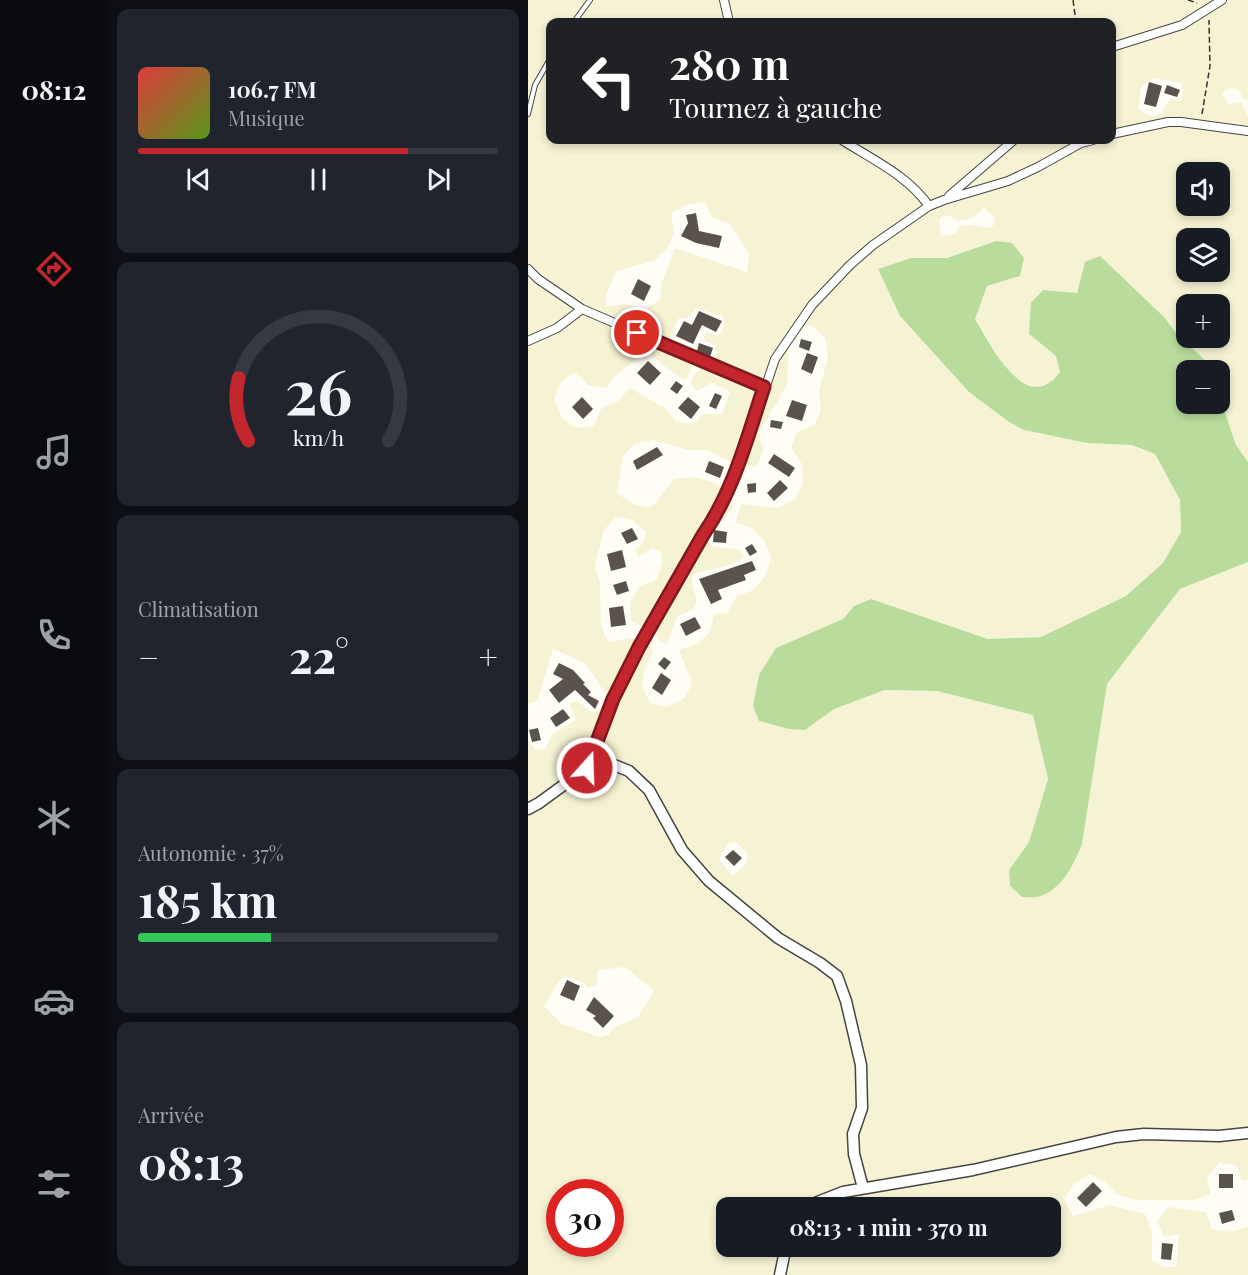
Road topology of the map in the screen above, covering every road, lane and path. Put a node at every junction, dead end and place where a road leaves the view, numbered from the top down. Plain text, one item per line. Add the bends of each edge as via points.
1 (590, 0) edge
2 (724, 0) edge
3 (1073, 0) edge
4 (1222, 0) edge
5 (1206, 10) junction
6 (577, 18) edge
7 (728, 18) edge
8 (1075, 18) edge
9 (1116, 46) edge
10 (546, 67) edge
11 (528, 114) edge
12 (1200, 124) junction
13 (1248, 131) edge
14 (1116, 133) edge
15 (848, 144) edge
16 (1010, 144) edge
17 (1079, 144) edge
18 (944, 200) junction
19 (929, 206) junction
20 (528, 269) edge
21 (582, 309) junction
22 (528, 341) edge
23 (764, 387) junction
24 (587, 768) junction
25 (528, 808) edge
26 (1248, 1133) edge
27 (863, 1188) junction
28 (831, 1197) edge
29 (784, 1257) edge
30 (780, 1275) edge

1 - 6 lane
2 - 7 street
3 - 8 path
4 - 5 street
5 - 9 street via 1182,25
5 - 12 path via 1210,66
10 - 11 lane via 535,85
12 - 13 street
12 - 14 street via 1168,122
15 - 19 street via 903,178
16 - 18 street
17 - 18 street via 1008,181
18 - 19 street
19 - 23 street via 873,245 812,305 775,359
20 - 21 street
21 - 22 street via 557,328
21 - 23 street
23 - 24 street via 746,445 716,515 639,647 613,699
24 - 25 street
24 - 27 street via 601,763 629,771 649,790 682,849 709,881 778,938 837,976 861,1065 862,1108 854,1134 854,1154
26 - 27 street via 1116,1137 973,1170
27 - 28 street
29 - 30 street

